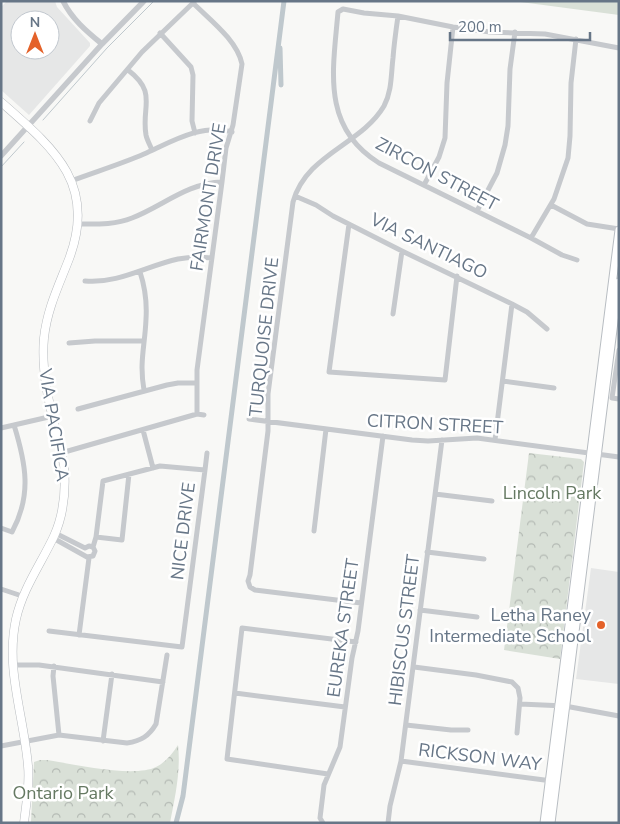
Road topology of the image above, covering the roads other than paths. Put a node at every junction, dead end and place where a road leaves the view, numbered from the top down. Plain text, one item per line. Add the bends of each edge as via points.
1 (63, 1) edge
2 (144, 1) edge
3 (194, 2) edge
4 (398, 16) junction
5 (453, 27) junction
6 (515, 32) junction
7 (160, 33) junction
8 (576, 40) junction
9 (102, 44) junction
10 (619, 48) edge
11 (128, 70) junction
12 (1, 102) edge
13 (90, 121) dead end
14 (29, 126) junction
15 (232, 132) junction
16 (195, 133) junction
17 (351, 138) junction
18 (152, 150) junction
19 (1, 156) edge
20 (71, 181) junction
21 (222, 182) junction
22 (424, 185) junction
23 (295, 196) junction
24 (551, 205) junction
25 (477, 211) junction
26 (78, 224) junction
27 (349, 224) junction
28 (619, 230) edge
29 (532, 238) junction
30 (402, 251) junction
31 (212, 258) junction
32 (577, 260) dead end
33 (140, 272) junction
34 (458, 276) junction
35 (85, 281) dead end
36 (619, 282) edge
37 (512, 304) junction
38 (393, 314) dead end
39 (547, 329) dead end
40 (144, 341) junction
41 (612, 341) edge
42 (69, 343) dead end
43 (619, 350) edge
44 (503, 381) junction
45 (197, 383) junction
46 (554, 388) dead end
47 (144, 390) junction
48 (619, 399) edge
49 (78, 409) dead end
50 (197, 414) junction
51 (204, 415) dead end
52 (53, 416) junction
53 (249, 419) dead end
54 (268, 422) junction
55 (14, 425) junction
56 (1, 428) edge
57 (326, 429) junction
58 (143, 430) junction
59 (384, 436) junction
60 (442, 440) junction
61 (495, 440) junction
62 (208, 452) dead end
63 (61, 453) junction
64 (594, 454) junction
65 (619, 457) edge
66 (153, 468) junction
67 (205, 470) junction
68 (129, 474) junction
69 (435, 494) junction
70 (492, 501) dead end
71 (1, 528) edge
72 (314, 530) dead end
73 (54, 536) junction
74 (96, 537) junction
75 (93, 547) junction
76 (85, 548) junction
77 (427, 552) junction
78 (86, 556) junction
79 (484, 559) dead end
80 (1, 589) edge
81 (22, 596) junction
82 (361, 602) junction
83 (420, 610) junction
84 (477, 617) dead end
85 (49, 631) dead end
86 (79, 634) junction
87 (356, 642) junction
88 (167, 655) dead end
89 (12, 665) junction
90 (54, 666) junction
91 (414, 667) junction
92 (112, 674) junction
93 (163, 682) junction
94 (235, 693) junction
95 (520, 704) junction
96 (562, 706) junction
97 (345, 708) junction
98 (619, 716) edge
99 (406, 725) junction
100 (468, 730) dead end
101 (516, 734) dead end
102 (59, 736) junction
103 (103, 741) junction
104 (24, 742) junction
105 (1, 746) edge
106 (401, 761) junction
107 (328, 774) junction
108 (553, 781) junction
109 (322, 822) edge
110 (24, 823) edge
111 (388, 823) edge
112 (544, 823) edge
113 (551, 823) edge

1 - 9 street via 83,28
2 - 9 street
3 - 7 street
3 - 15 street, FAIRMONT DRIVE via 235,46 240,56 242,64
4 - 5 street
4 - 17 street, TURQUOISE DRIVE via 387,100 374,120
4 - 17 street, ZIRCON STREET via 343,9 338,12 333,94 339,116
5 - 6 street
5 - 22 street via 445,138
6 - 8 street
6 - 25 street via 505,144 493,183
7 - 11 street
7 - 16 street via 191,67
8 - 10 street
8 - 24 street via 568,153
9 - 14 street
11 - 13 street via 100,103
11 - 18 street via 142,82 146,91 146,137
12 - 14 main road, VIA PACIFICA
14 - 19 street
14 - 20 main road, VIA PACIFICA via 59,158
15 - 16 street via 215,128
15 - 21 street, FAIRMONT DRIVE via 226,148
16 - 18 street
17 - 22 street, ZIRCON STREET via 372,158
17 - 23 street, TURQUOISE DRIVE via 304,177
18 - 20 street
20 - 26 main road, VIA PACIFICA via 78,207
21 - 26 street via 210,182 181,192 131,218 104,224
21 - 31 street, FAIRMONT DRIVE
22 - 25 street, ZIRCON STREET
23 - 27 street, VIA SANTIAGO
23 - 54 street, TURQUOISE DRIVE via 268,394
24 - 28 street via 587,224
24 - 29 street
25 - 29 street, ZIRCON STREET
26 - 52 main road, VIA PACIFICA via 73,247 51,305 44,339 44,367
27 - 30 street, VIA SANTIAGO
27 - 34 street via 329,372 445,380
28 - 41 main road
29 - 32 street, ZIRCON STREET
30 - 34 street, VIA SANTIAGO
30 - 38 street
31 - 33 street via 178,259
31 - 45 street, FAIRMONT DRIVE
33 - 35 street via 114,280
33 - 40 street via 146,300
34 - 37 street, VIA SANTIAGO
36 - 41 main road
37 - 39 street, VIA SANTIAGO
37 - 44 street
40 - 42 street
40 - 47 street via 141,368
41 - 64 main road
43 - 48 street via 612,398
44 - 46 street
44 - 61 street
45 - 47 street
45 - 50 street, FAIRMONT DRIVE
47 - 49 street
50 - 51 street
50 - 58 street
52 - 55 street
52 - 63 main road, VIA PACIFICA
53 - 54 street, CITRON STREET
54 - 57 street, CITRON STREET
54 - 82 street, TURQUOISE DRIVE via 248,581 250,587
55 - 56 street
55 - 71 street via 23,461 25,491 22,512 12,532
57 - 59 street, CITRON STREET
57 - 72 street
58 - 63 street
58 - 66 street
59 - 60 street, CITRON STREET via 420,441
59 - 82 street, EUREKA STREET
60 - 61 street, CITRON STREET
60 - 69 street, HIBISCUS STREET
61 - 64 street, CITRON STREET
62 - 67 street
63 - 73 main road, VIA PACIFICA via 65,487 62,512
64 - 65 street, CITRON STREET
64 - 96 main road
66 - 67 street, NICE DRIVE
66 - 68 street, NICE DRIVE
67 - 86 street, NICE DRIVE via 182,648
68 - 74 street, NICE DRIVE via 103,481
68 - 74 street via 122,540
69 - 70 street
69 - 77 street, HIBISCUS STREET
73 - 76 street
73 - 78 street
73 - 81 main road, VIA PACIFICA
74 - 75 street
75 - 76 street
75 - 78 street via 93,556
76 - 78 street
77 - 79 street
77 - 83 street, HIBISCUS STREET
78 - 86 street
80 - 81 street
81 - 89 main road, VIA PACIFICA via 12,638
82 - 87 street, EUREKA STREET
83 - 84 street
83 - 91 street, HIBISCUS STREET
85 - 86 street
87 - 94 street via 242,628
87 - 97 street, EUREKA STREET
88 - 93 street
89 - 90 street
89 - 104 main road, VIA PACIFICA
90 - 92 street
90 - 102 street
91 - 95 street via 512,682 518,688
91 - 99 street, HIBISCUS STREET
92 - 93 street
92 - 103 street
93 - 103 street via 159,714 151,733 137,742
94 - 97 street
94 - 107 street via 227,758
95 - 96 street
95 - 101 street
96 - 98 street
96 - 108 main road
97 - 107 street, EUREKA STREET via 340,747
99 - 100 street
99 - 106 street, HIBISCUS STREET
102 - 103 street
102 - 104 street
104 - 105 street
104 - 110 main road, VIA PACIFICA via 28,767
106 - 108 street, RICKSON WAY
106 - 111 street, HIBISCUS STREET
107 - 109 street, EUREKA STREET via 324,785
108 - 112 main road
108 - 113 main road

